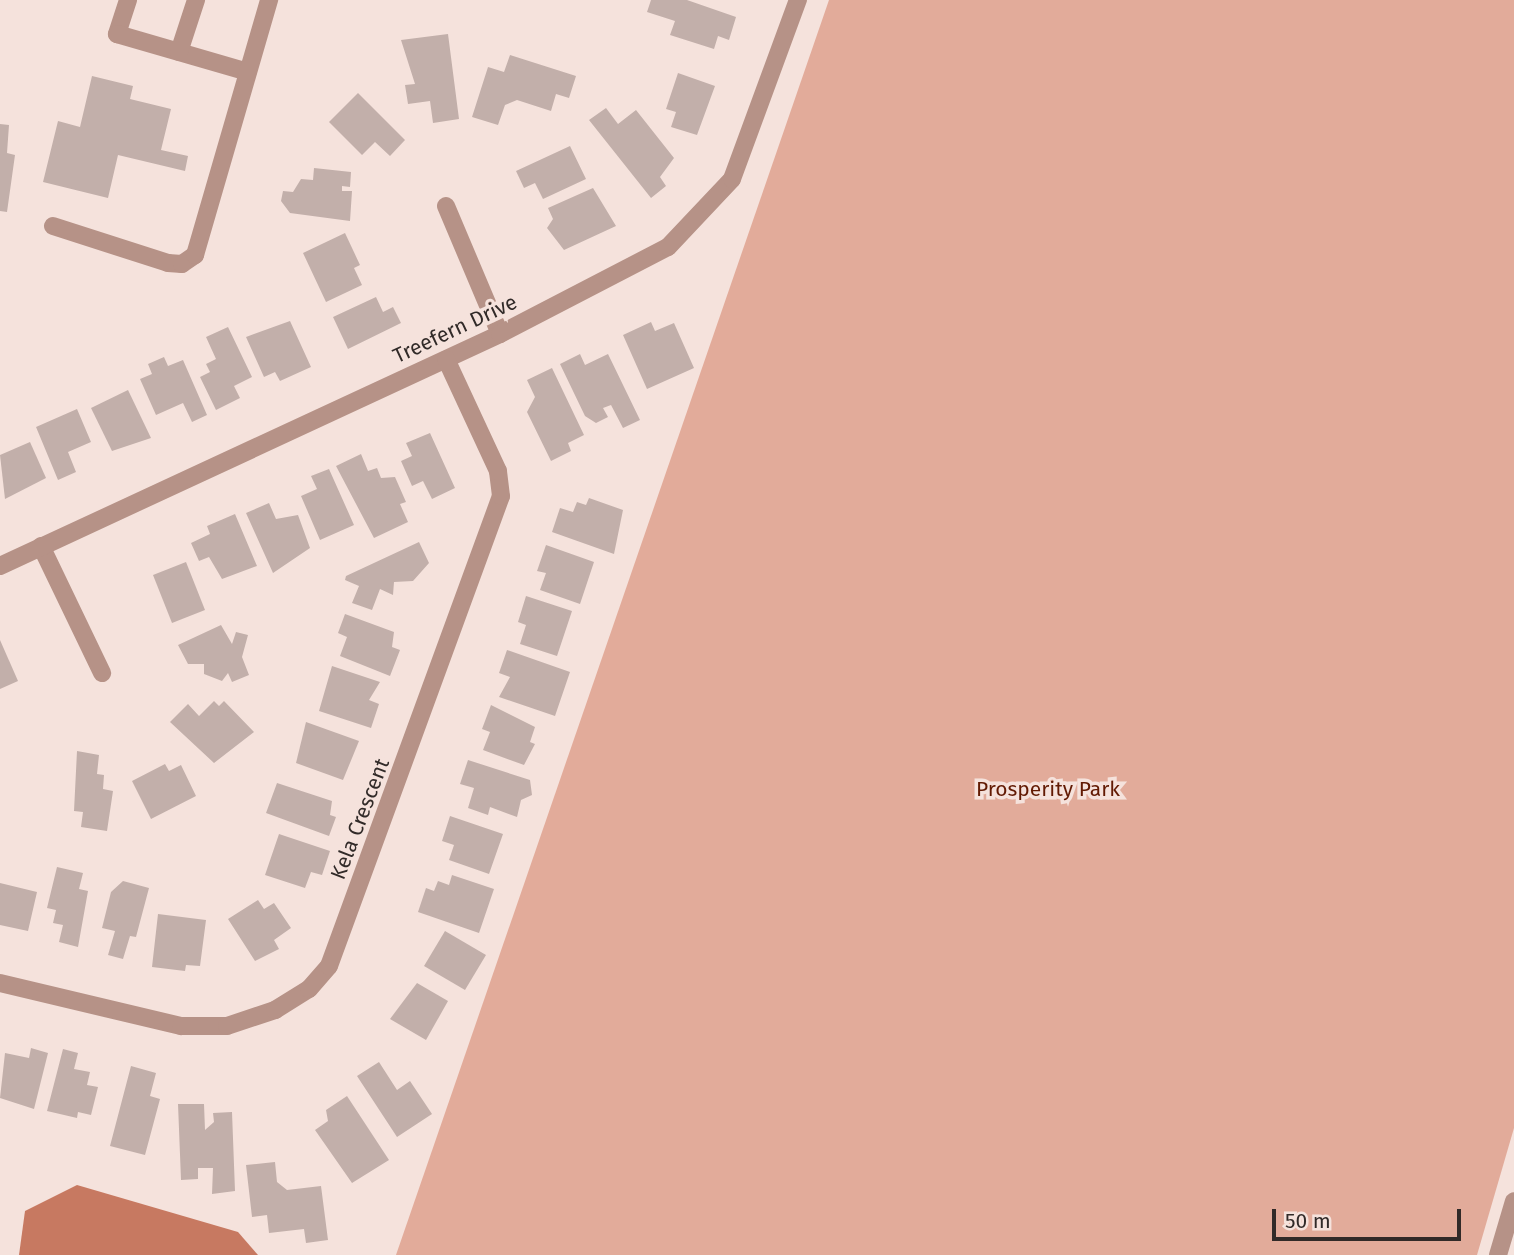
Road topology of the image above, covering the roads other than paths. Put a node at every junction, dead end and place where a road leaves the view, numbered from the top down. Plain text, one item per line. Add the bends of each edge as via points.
1 (128, 0) edge
2 (196, 0) edge
3 (269, 0) edge
4 (797, 0) edge
5 (179, 52) junction
6 (248, 72) junction
7 (446, 206) dead end
8 (53, 226) dead end
9 (500, 334) junction
10 (446, 359) junction
11 (41, 546) junction
12 (0, 565) edge
13 (102, 673) dead end
14 (0, 983) edge
15 (1514, 1201) edge
16 (1498, 1255) edge

1 - 5 street via 117,34
2 - 5 street
3 - 6 street
4 - 9 street, Treefern Drive via 750,139 718,200 668,247
5 - 6 street
6 - 8 street via 195,254 168,263
7 - 9 street
9 - 10 street, Treefern Drive
10 - 11 street, Treefern Drive
10 - 14 street, Kela Crescent via 498,471 501,496 329,967 309,989 275,1010 227,1026 181,1026
11 - 12 street, Treefern Drive
11 - 13 street
15 - 16 street

